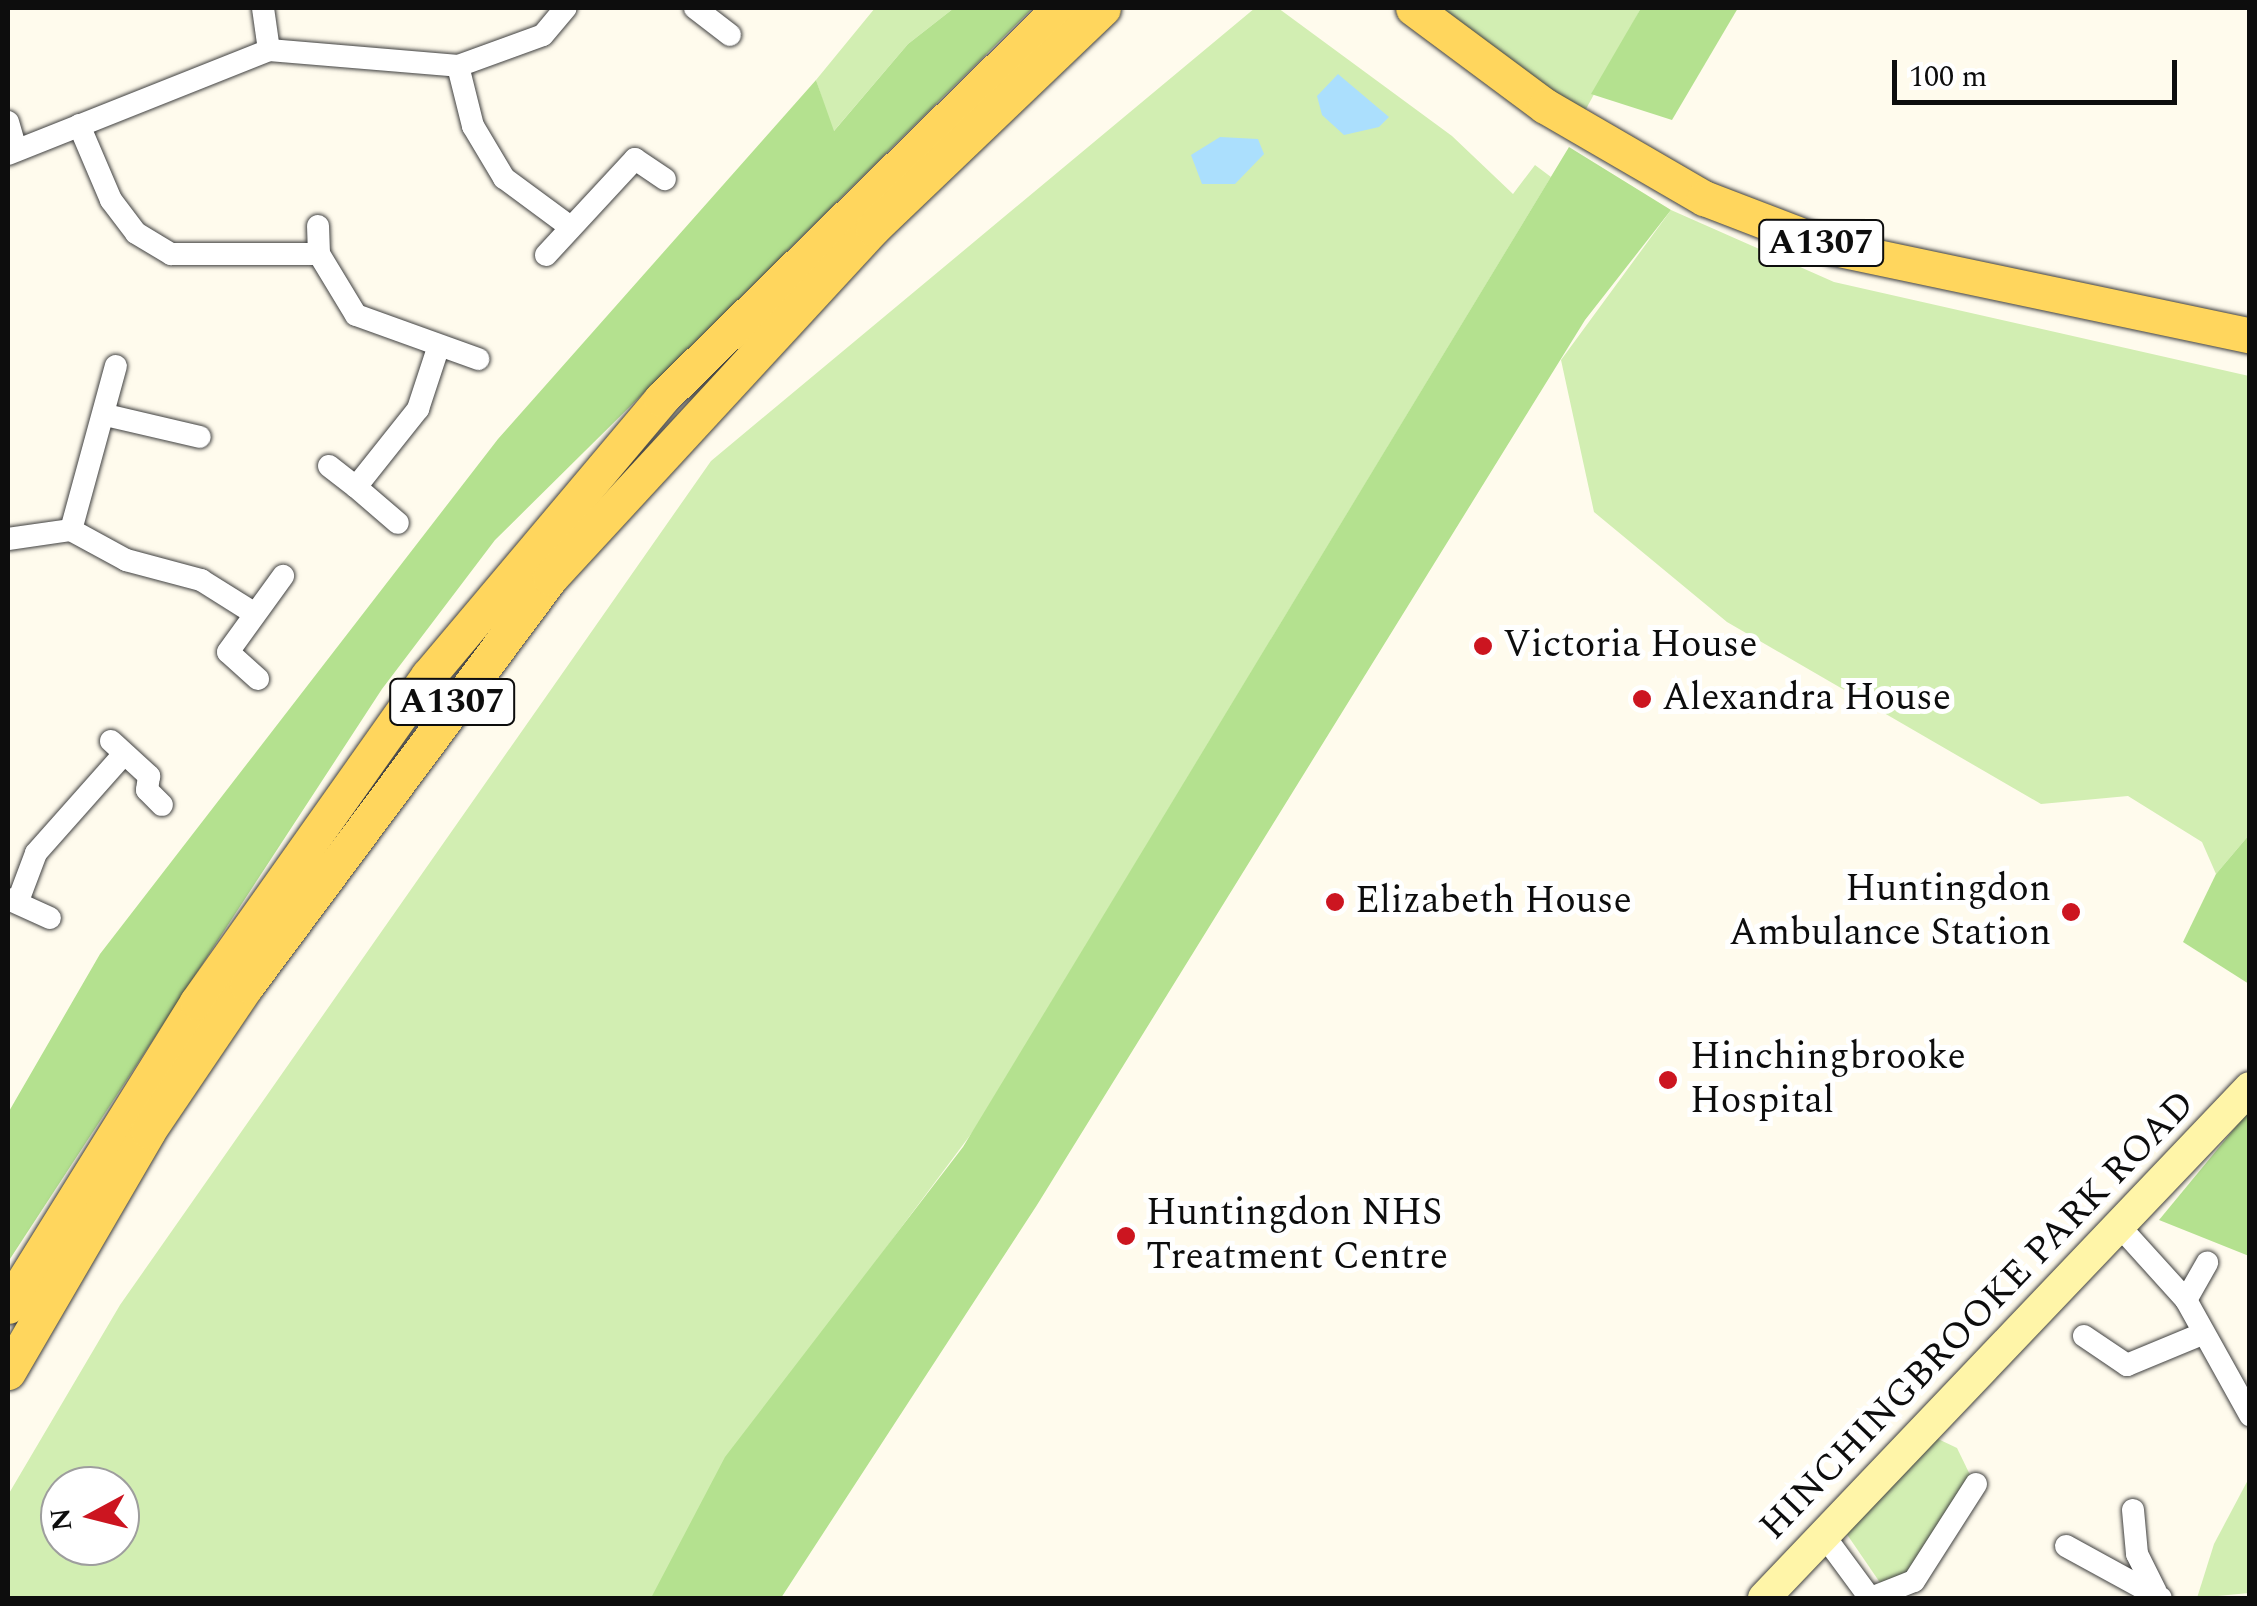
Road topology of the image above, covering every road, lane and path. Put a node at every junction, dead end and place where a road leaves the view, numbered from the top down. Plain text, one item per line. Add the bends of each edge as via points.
1 (263, 8) edge
2 (566, 8) edge
3 (695, 8) edge
4 (1060, 8) edge
5 (1103, 8) edge
6 (1412, 8) edge
7 (730, 35) dead end
8 (269, 50) junction
9 (458, 66) junction
10 (997, 87) junction
11 (8, 122) edge
12 (79, 125) junction
13 (12, 152) edge
14 (665, 179) dead end
15 (318, 226) dead end
16 (569, 226) junction
17 (319, 254) junction
18 (546, 255) dead end
19 (2250, 336) edge
20 (438, 348) junction
21 (478, 359) dead end
22 (116, 366) dead end
23 (110, 416) junction
24 (200, 437) dead end
25 (329, 466) dead end
26 (356, 487) junction
27 (398, 523) dead end
28 (71, 530) junction
29 (8, 540) edge
30 (283, 576) dead end
31 (252, 612) junction
32 (258, 679) dead end
33 (162, 805) dead end
34 (13, 900) edge
35 (50, 918) dead end
36 (2250, 1088) edge
37 (2121, 1228) junction
38 (2207, 1262) dead end
39 (2186, 1300) junction
40 (8, 1306) edge
41 (2202, 1334) junction
42 (2084, 1336) dead end
43 (8, 1372) edge
44 (2250, 1414) edge
45 (1976, 1484) dead end
46 (2134, 1510) dead end
47 (1824, 1537) junction
48 (2066, 1546) dead end
49 (2158, 1595) edge
50 (1764, 1598) edge
51 (1871, 1598) edge

1 - 8 street
2 - 9 street via 543,35
3 - 7 street
4 - 10 main road, A1307
5 - 10 main road, A1307
6 - 19 main road, A1307 via 1566,120 1722,206 1834,248
8 - 9 street
8 - 12 street
9 - 16 street via 473,126 504,178
10 - 40 main road, A1307 via 661,399 428,676 197,1002
10 - 43 main road, A1307 via 688,421 468,682 148,1131
11 - 13 street
12 - 13 street
12 - 17 street via 112,200 136,232 171,254
14 - 16 street via 634,160
15 - 17 street
16 - 18 street
17 - 20 street via 356,315
20 - 21 street
20 - 26 street via 418,409
22 - 23 street
23 - 24 street
23 - 28 street
25 - 26 street
26 - 27 street
28 - 29 street
28 - 31 street via 126,560 201,580
30 - 31 street
31 - 32 street via 228,652
33 - 34 street via 146,790 148,776 117,748 36,853
34 - 35 street
36 - 37 street, HINCHINGBROOKE PARK ROAD
37 - 39 street
37 - 47 street, HINCHINGBROOKE PARK ROAD
38 - 39 street
39 - 41 street
41 - 42 street via 2128,1365
41 - 44 street
45 - 51 street via 1914,1582
46 - 49 street via 2137,1554
47 - 50 street, HINCHINGBROOKE PARK ROAD
47 - 51 street
48 - 49 street

